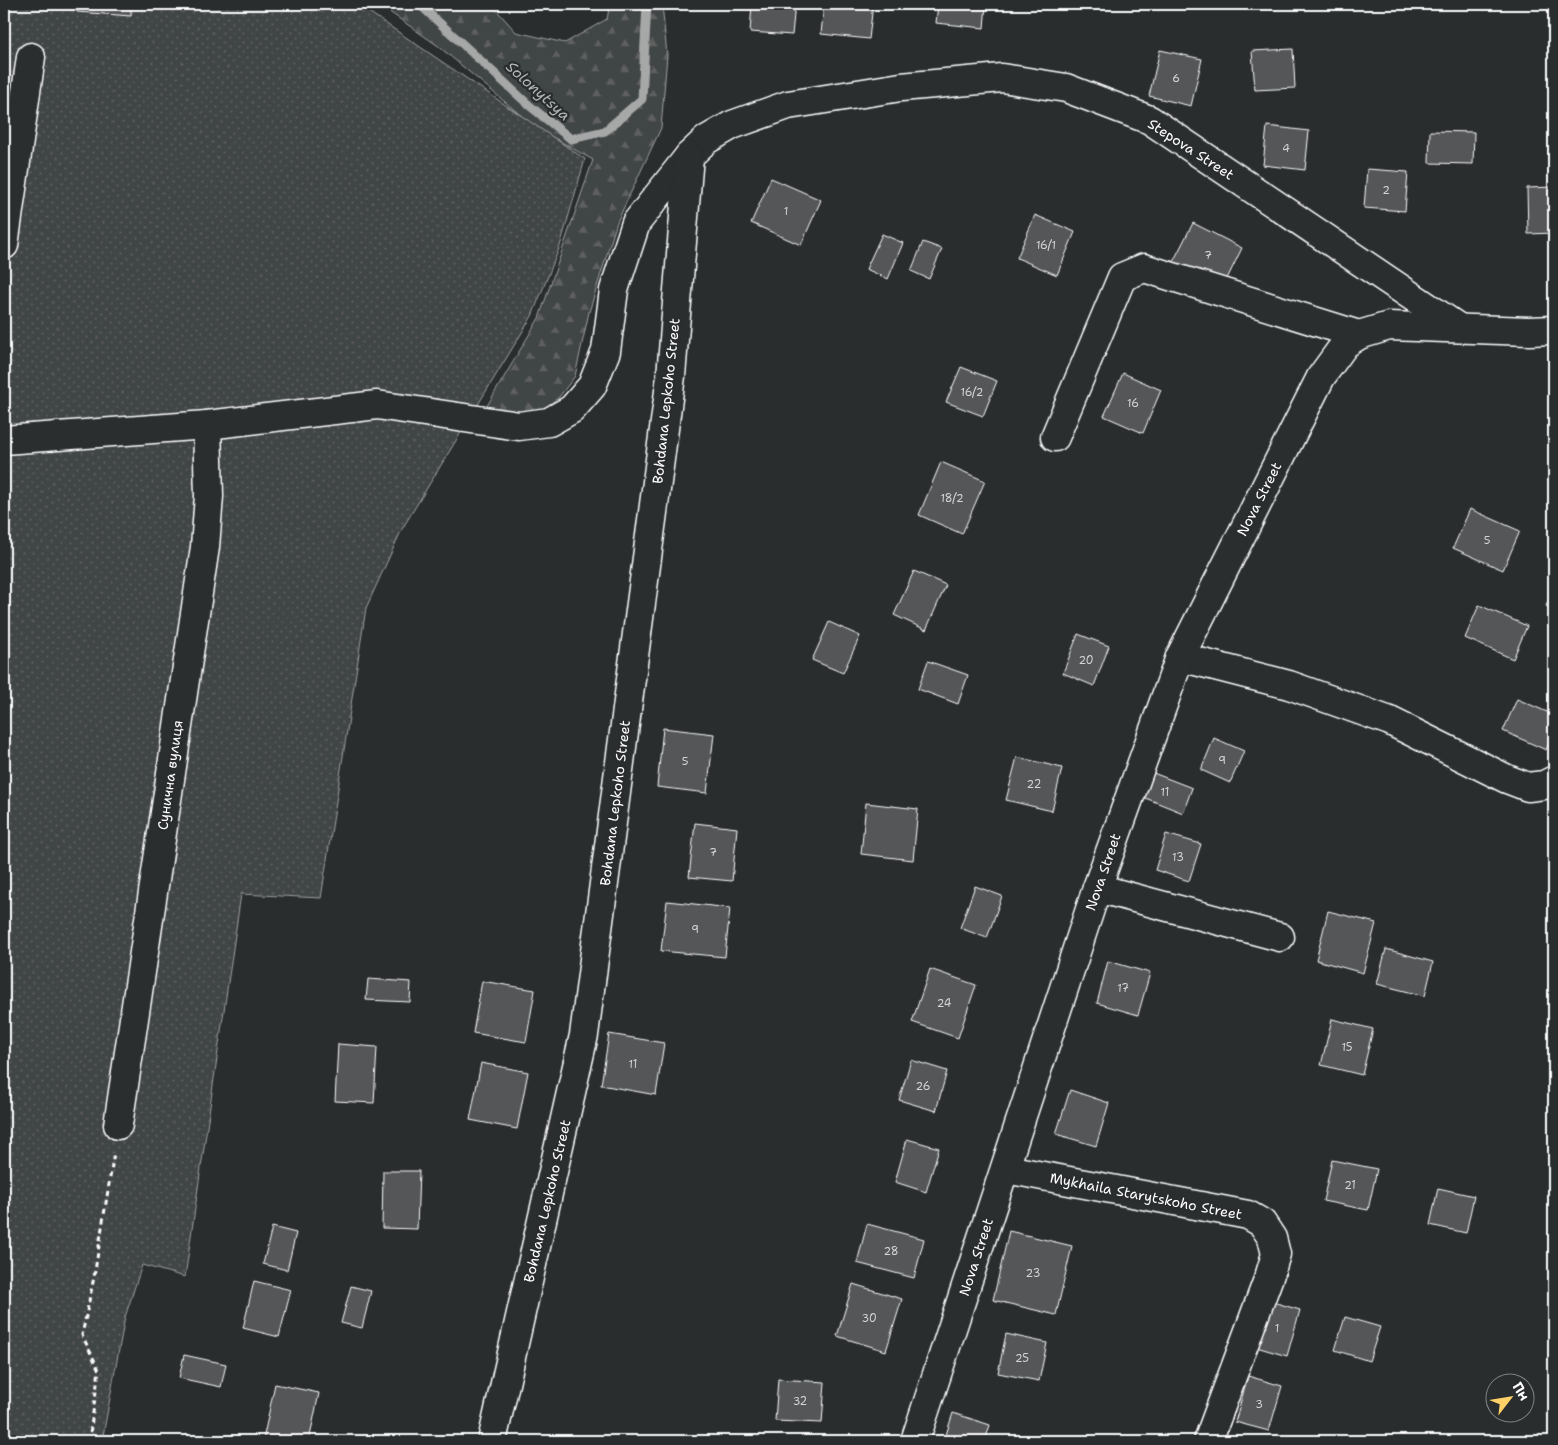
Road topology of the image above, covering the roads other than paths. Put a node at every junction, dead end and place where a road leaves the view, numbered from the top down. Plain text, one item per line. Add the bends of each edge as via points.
1 (31, 57) dead end
2 (689, 156) junction
3 (4, 246) edge
4 (1459, 328) junction
5 (1554, 330) edge
6 (1359, 335) junction
7 (207, 425) junction
8 (1055, 437) dead end
9 (4, 440) edge
10 (1180, 657) junction
11 (1554, 780) edge
12 (1097, 888) junction
13 (1280, 937) dead end
14 (118, 1125) road end
15 (1006, 1169) junction
16 (492, 1441) edge
17 (915, 1441) edge
18 (1208, 1441) edge

1 - 3 street
2 - 4 street, Stepova Street via 706,140 732,125 788,105 900,87 1002,78 1066,88 1150,120
2 - 7 street, Stepova Street via 636,223 614,290 606,350 592,386 572,409 549,422 519,426 377,405
2 - 16 street, Bohdana Lepkoho Street via 671,376 584,1035
4 - 5 street, Nova Street
4 - 6 street, Nova Street via 1389,326
6 - 8 street via 1144,268 1122,277
6 - 10 street, Nova Street via 1344,344 1321,377
7 - 9 street, Stepova Street
7 - 14 street, Сунична вулиця via 209,496 205,547
10 - 11 street via 1288,685 1390,721 1528,787 1544,786
10 - 12 street, Nova Street
12 - 13 street
12 - 15 street, Nova Street
15 - 17 street, Nova Street
15 - 18 street, Mykhaila Starytskoho Street via 1248,1215 1262,1223 1272,1238 1276,1254

